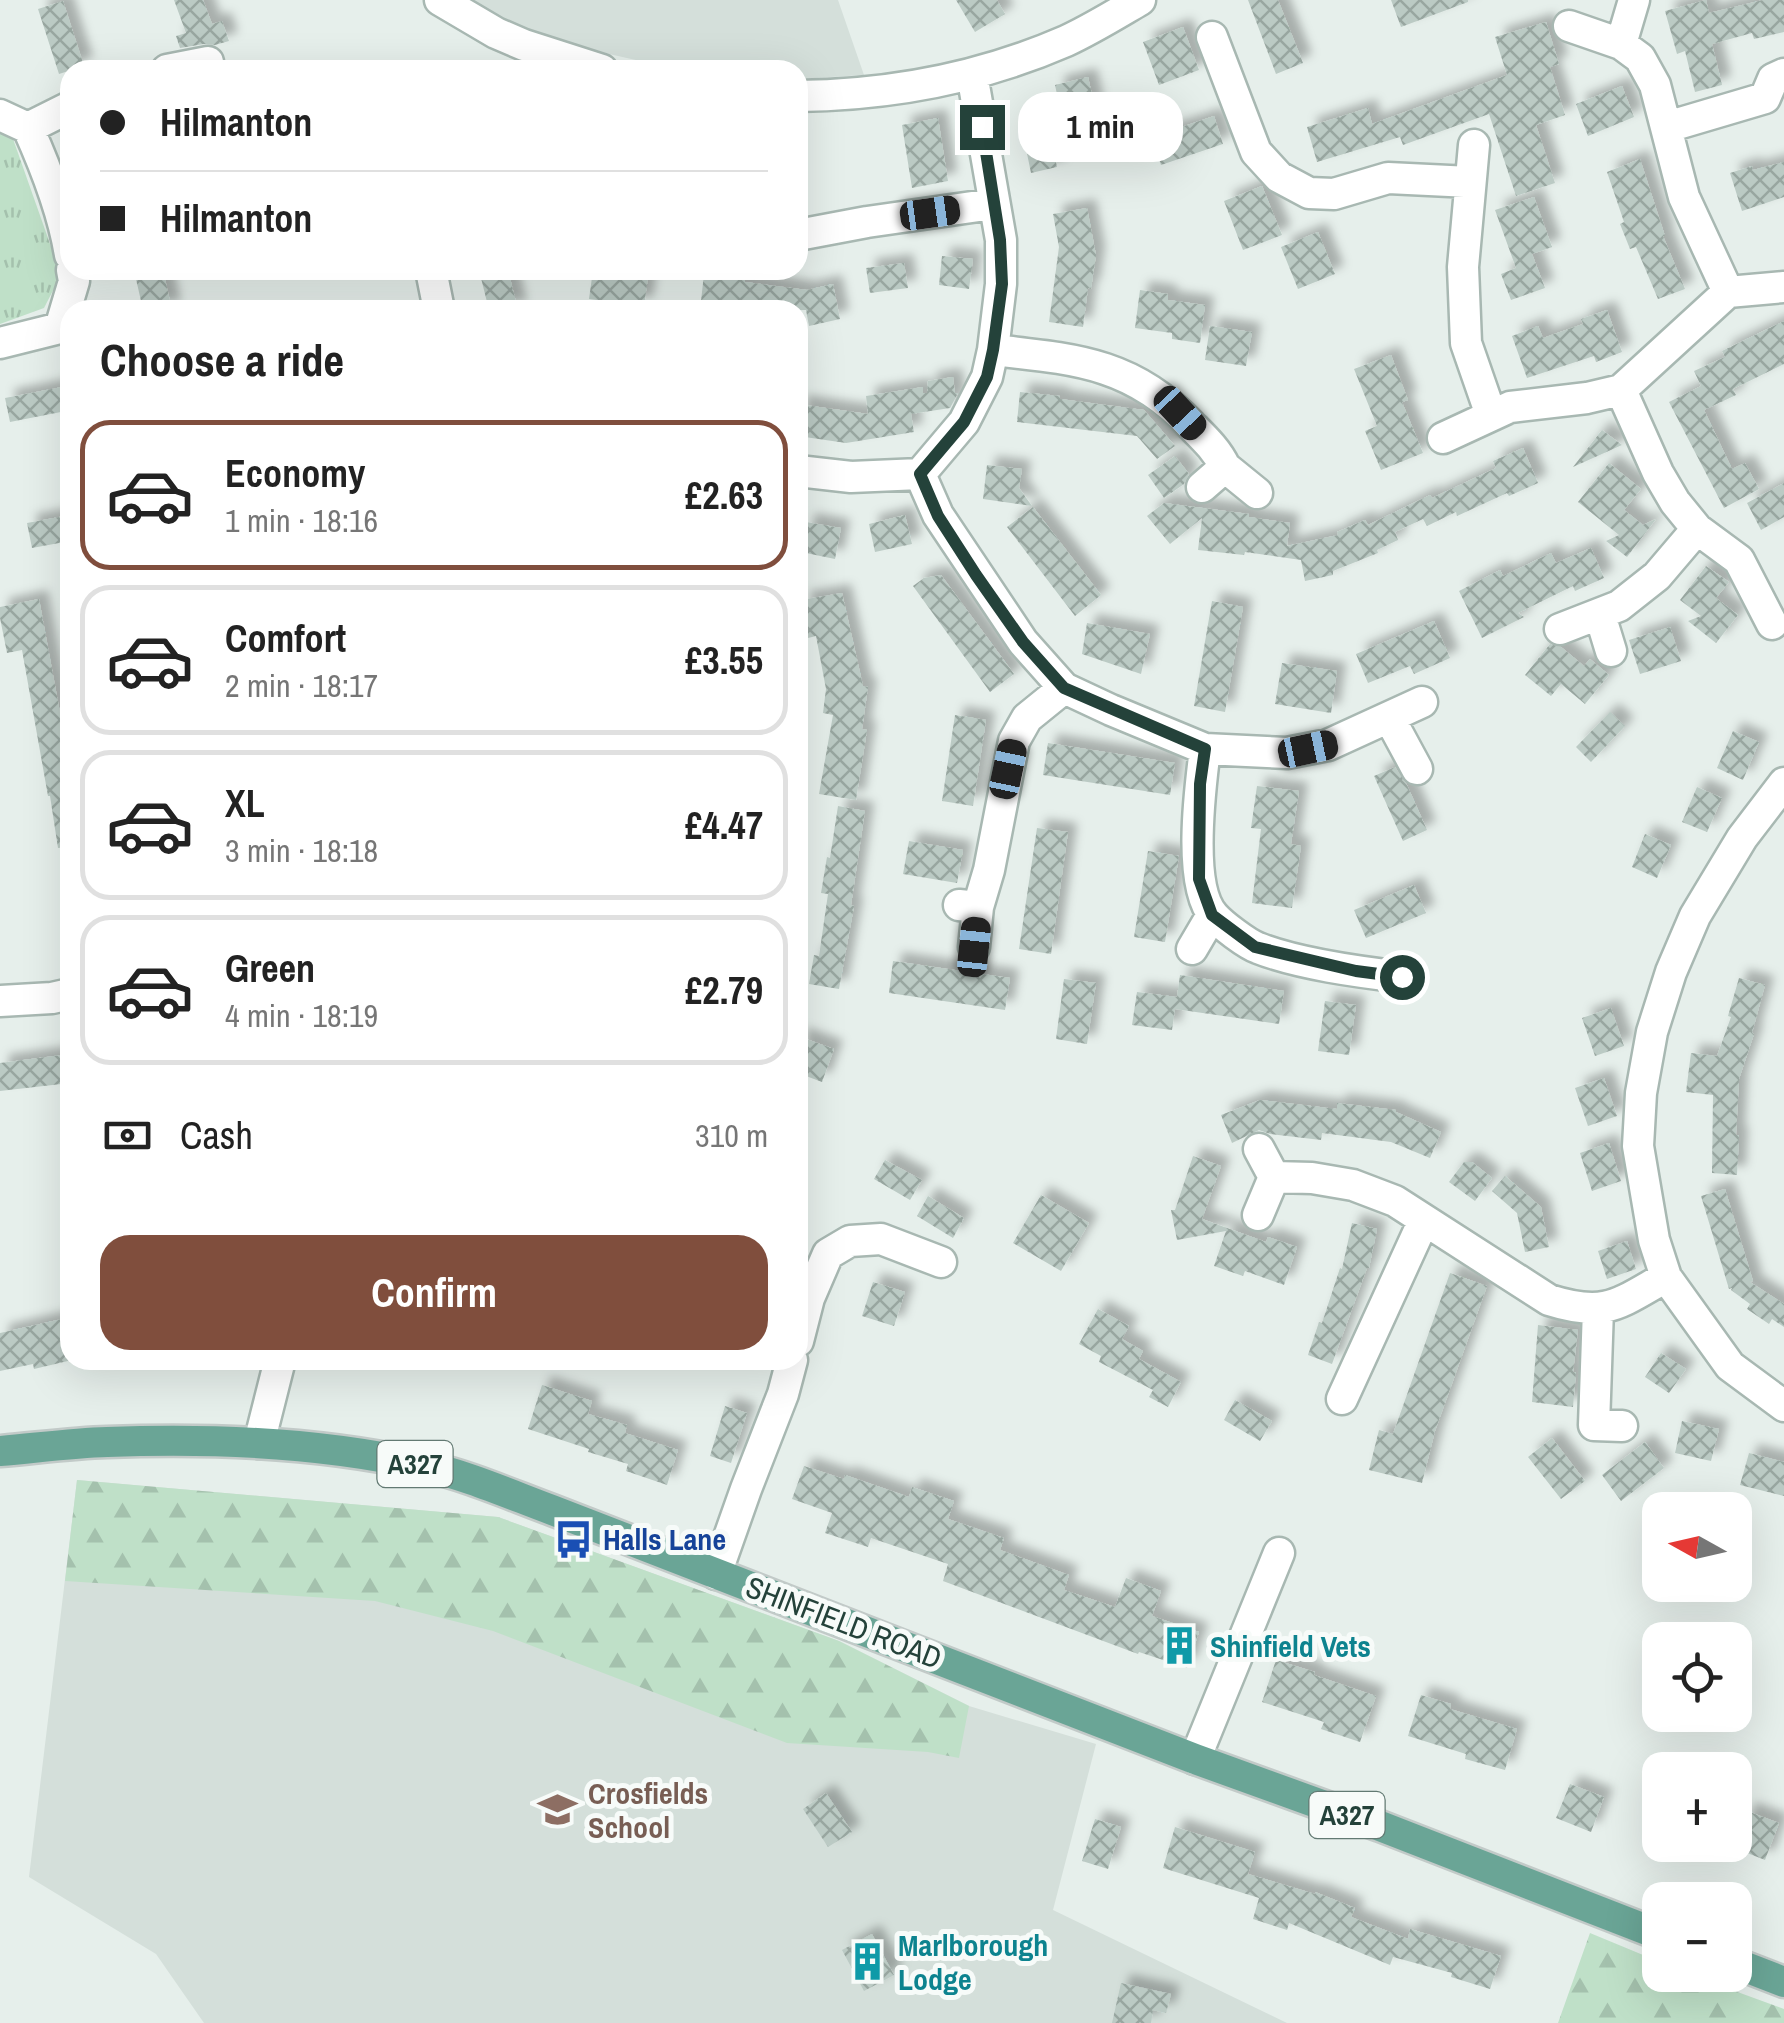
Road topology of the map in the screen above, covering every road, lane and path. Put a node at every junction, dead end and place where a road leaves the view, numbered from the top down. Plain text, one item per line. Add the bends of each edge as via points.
1 (440, 0) edge
2 (1140, 0) edge
3 (1634, 0) edge
4 (1569, 26) dead end
5 (1212, 37) dead end
6 (1621, 44) junction
7 (567, 60) edge
8 (972, 74) junction
9 (1784, 74) edge
10 (808, 96) edge
11 (60, 109) edge
12 (14, 121) edge
13 (1667, 127) junction
14 (1474, 145) dead end
15 (1470, 182) junction
16 (993, 204) junction
17 (60, 211) edge
18 (808, 233) edge
19 (1784, 286) edge
20 (1728, 292) junction
21 (60, 335) edge
22 (0, 342) edge
23 (993, 350) junction
24 (1621, 390) junction
25 (1491, 414) junction
26 (1443, 438) dead end
27 (1225, 467) junction
28 (808, 472) edge
29 (920, 474) junction
30 (1202, 487) dead end
31 (1257, 493) dead end
32 (1697, 528) junction
33 (1600, 615) junction
34 (1772, 624) dead end
35 (1560, 630) dead end
36 (1611, 651) dead end
37 (1064, 688) junction
38 (1422, 702) dead end
39 (1390, 718) junction
40 (1205, 749) junction
41 (1417, 769) dead end
42 (1784, 783) edge
43 (1212, 915) junction
44 (974, 947) dead end
45 (1192, 949) dead end
46 (1402, 977) dead end
47 (60, 996) edge
48 (0, 1002) edge
49 (1259, 1149) dead end
50 (1274, 1176) junction
51 (1258, 1215) dead end
52 (1424, 1220) junction
53 (941, 1262) dead end
54 (1666, 1277) junction
55 (808, 1302) edge
56 (1598, 1309) junction
57 (277, 1370) edge
58 (789, 1370) edge
59 (1342, 1399) dead end
60 (1784, 1406) edge
61 (1622, 1426) dead end
62 (259, 1443) junction
63 (0, 1452) edge
64 (1279, 1554) dead end
65 (716, 1574) junction
66 (1195, 1759) junction
67 (1642, 1928) edge
68 (1752, 1970) edge
69 (1784, 1982) edge

1 - 7 street via 510,39
2 - 8 street via 1063,42
3 - 6 street
4 - 6 street
5 - 15 street via 1256,152 1279,178 1308,193 1334,194 1388,178
6 - 13 street via 1640,58
8 - 10 street via 890,90
8 - 16 street
9 - 13 street via 1773,79 1765,98
11 - 12 street
12 - 17 street via 40,156
13 - 20 street via 1684,197
14 - 15 street
15 - 25 street via 1466,343
16 - 18 street
16 - 23 street via 1002,284
19 - 20 street
20 - 24 street
21 - 22 street
23 - 27 street via 1108,369 1149,387
23 - 29 street via 964,422
24 - 25 street
24 - 32 street via 1675,502
25 - 26 street
27 - 30 street
27 - 31 street
28 - 29 street
29 - 37 street via 976,575
32 - 33 street via 1657,576
32 - 34 street via 1739,560
33 - 35 street
33 - 36 street
37 - 40 street
37 - 44 street via 1027,718 1014,741 989,870 969,906
38 - 39 street
39 - 40 street via 1288,753
39 - 41 street
40 - 43 street via 1199,879
42 - 54 street via 1695,916 1652,1032 1638,1146
43 - 45 street
43 - 46 street via 1255,947
47 - 48 street
49 - 50 street
50 - 51 street
50 - 52 street via 1353,1185 1395,1200
52 - 56 street via 1550,1300
52 - 59 street
53 - 55 street via 881,1239 850,1241 828,1254
54 - 56 street
54 - 60 street via 1730,1366
56 - 61 street via 1594,1424
57 - 62 street
58 - 65 street
62 - 63 main road, SHINFIELD ROAD / A327 via 104,1442
62 - 65 main road, SHINFIELD ROAD / A327 via 336,1450 444,1472
64 - 66 street
65 - 66 main road, SHINFIELD ROAD / A327
66 - 67 main road, SHINFIELD ROAD / A327
68 - 69 main road

